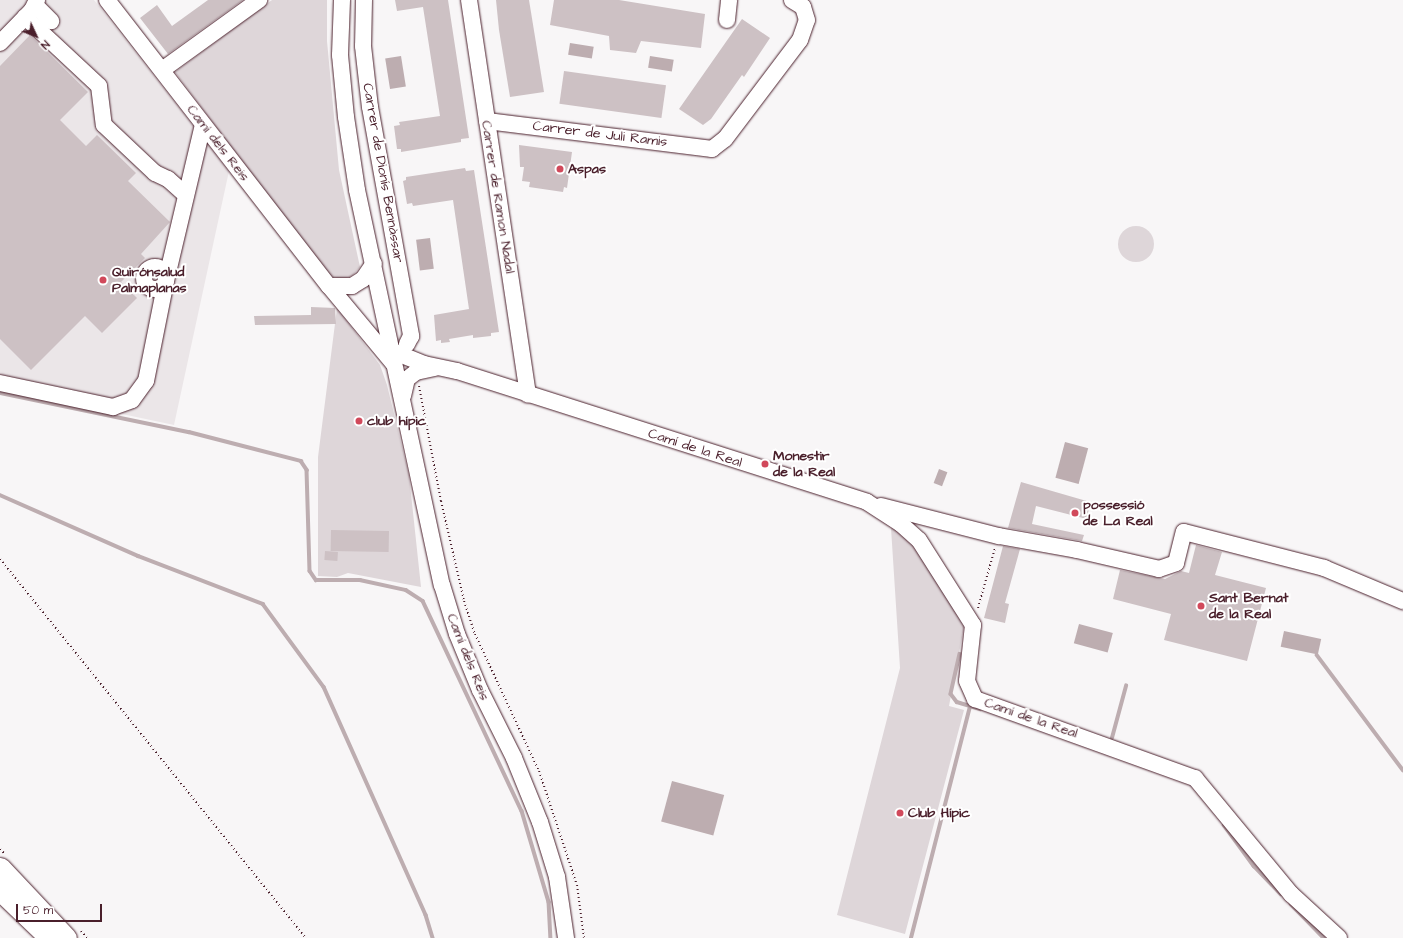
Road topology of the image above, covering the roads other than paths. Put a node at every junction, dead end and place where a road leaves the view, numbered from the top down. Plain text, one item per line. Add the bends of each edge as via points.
1 (107, 0) edge
2 (259, 0) edge
3 (342, 0) edge
4 (364, 0) edge
5 (469, 0) edge
6 (729, 0) edge
7 (792, 0) edge
8 (36, 3) edge
9 (24, 17) junction
10 (727, 20) dead end
11 (50, 21) dead end
12 (0, 43) edge
13 (162, 70) junction
14 (487, 121) junction
15 (203, 125) junction
16 (186, 195) junction
17 (174, 245) junction
18 (374, 263) junction
19 (166, 281) junction
20 (329, 286) junction
21 (399, 347) junction
22 (396, 366) junction
23 (438, 367) junction
24 (0, 383) edge
25 (528, 395) junction
26 (402, 400) junction
27 (867, 502) junction
28 (1403, 601) edge
29 (0, 868) edge
30 (0, 890) edge
31 (29, 919) junction
32 (42, 938) edge
33 (50, 938) edge
34 (66, 938) edge
35 (566, 938) edge
36 (1339, 938) edge

1 - 13 street, Camí dels Reis
2 - 13 street
3 - 18 street, Camí dels Reis via 340,56 346,117
4 - 21 street, Carrer de Dionís Bennàssar via 363,46 370,107 411,336
5 - 14 street, Carrer de Ramon Nadal
6 - 10 street
7 - 14 street, Carrer de Juli Ramis via 802,6 807,20 800,40 725,139 712,149
8 - 9 street
8 - 11 street
9 - 12 street
9 - 16 street via 99,86 104,124 155,173 168,179
13 - 15 street, Camí dels Reis
14 - 25 street, Carrer de Ramon Nadal
15 - 16 street
15 - 20 street, Camí dels Reis
16 - 17 street
17 - 19 street
17 - 19 street via 154,267 147,270 144,276 147,286 158,289
18 - 20 street via 363,279 352,286
18 - 21 street, Camí dels Reis via 383,308
19 - 24 street via 146,381 132,400 113,408
20 - 22 street, Camí dels Reis
21 - 22 street, Camí dels Reis
21 - 23 street, Camí de la Real via 424,364
22 - 26 street, Camí dels Reis
23 - 25 street, Camí de la Real via 457,370
23 - 26 street via 416,372 407,379
25 - 27 street, Camí de la Real
26 - 35 street, Camí dels Reis via 442,585 457,634 480,690 514,758 540,822 557,877
27 - 28 street via 998,536 1077,550 1159,569 1176,563 1184,532 1324,568
27 - 36 street, Camí de la Real via 901,524 919,540 973,625 967,681 975,699 1196,778 1291,894
29 - 34 main road
30 - 31 main road
31 - 32 main road
31 - 33 main road

